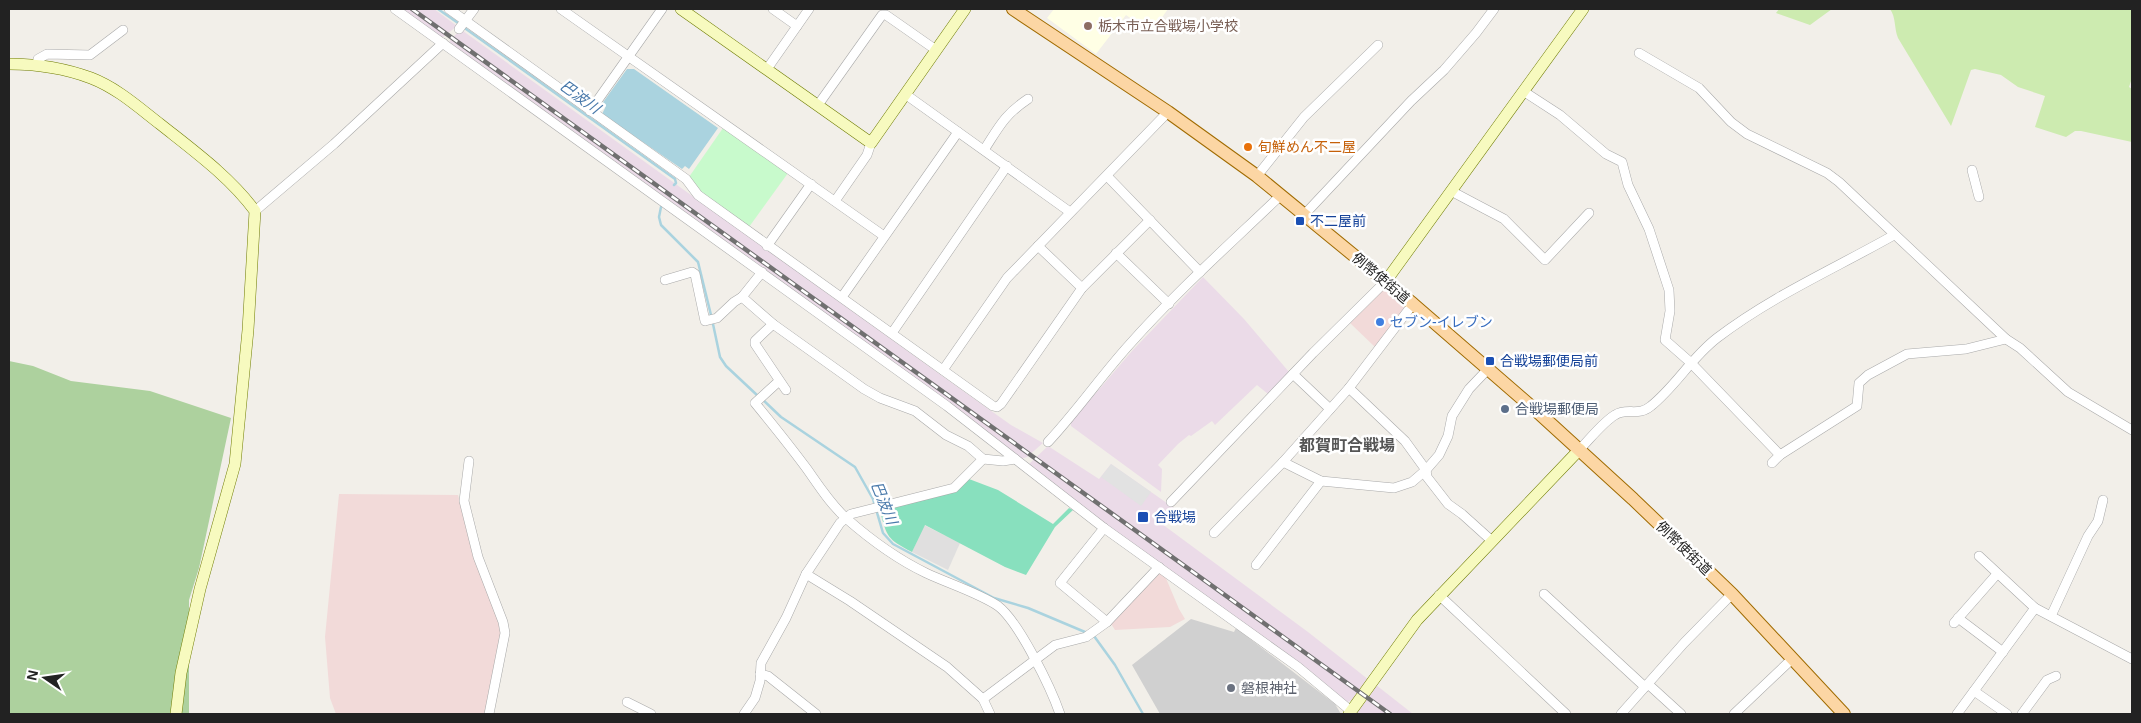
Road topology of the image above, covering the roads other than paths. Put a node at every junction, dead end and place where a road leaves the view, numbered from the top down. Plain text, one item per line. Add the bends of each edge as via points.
1 (395, 9) edge
2 (449, 9) edge
3 (474, 9) edge
4 (561, 9) edge
5 (662, 9) edge
6 (681, 9) edge
7 (773, 9) edge
8 (809, 9) edge
9 (965, 9) edge
10 (1013, 9) edge
11 (1494, 9) edge
12 (1582, 9) edge
13 (465, 21) junction
14 (797, 26) junction
15 (459, 29) dead end
16 (123, 30) dead end
17 (443, 43) junction
18 (1378, 45) dead end
19 (936, 50) junction
20 (1639, 53) dead end
21 (629, 57) junction
22 (9, 64) edge
23 (37, 65) junction
24 (767, 69) junction
25 (1523, 91) junction
26 (905, 94) junction
27 (1028, 100) dead end
28 (818, 104) junction
29 (590, 111) junction
30 (1168, 112) junction
31 (958, 132) junction
32 (872, 143) junction
33 (984, 150) junction
34 (1007, 166) junction
35 (1972, 170) dead end
36 (1107, 176) junction
37 (1257, 176) junction
38 (811, 184) junction
39 (1451, 192) junction
40 (1281, 195) junction
41 (1979, 197) dead end
42 (835, 201) junction
43 (256, 211) junction
44 (1070, 212) junction
45 (1589, 213) dead end
46 (1304, 215) junction
47 (1150, 220) junction
48 (884, 236) junction
49 (1894, 236) junction
50 (767, 246) junction
51 (1038, 246) junction
52 (1116, 253) junction
53 (762, 272) junction
54 (1200, 272) junction
55 (665, 280) dead end
56 (1386, 281) junction
57 (1082, 288) junction
58 (842, 297) junction
59 (742, 298) junction
60 (1169, 304) junction
61 (1413, 304) junction
62 (773, 324) junction
63 (892, 333) junction
64 (2006, 339) junction
65 (1690, 362) junction
66 (1488, 369) junction
67 (943, 370) junction
68 (1293, 374) junction
69 (778, 382) junction
70 (1349, 388) junction
71 (786, 390) dead end
72 (1330, 409) junction
73 (2132, 430) edge
74 (1048, 442) dead end
75 (1580, 449) junction
76 (1780, 455) junction
77 (982, 459) junction
78 (1015, 459) junction
79 (468, 461) dead end
80 (1283, 462) junction
81 (1772, 463) dead end
82 (1426, 470) junction
83 (1321, 482) junction
84 (2103, 500) dead end
85 (1171, 502) dead end
86 (845, 517) junction
87 (1104, 528) junction
88 (1214, 534) dead end
89 (1492, 541) junction
90 (1978, 556) dead end
91 (1256, 565) dead end
92 (1159, 567) junction
93 (806, 574) junction
94 (1997, 574) junction
95 (1544, 594) dead end
96 (1732, 594) junction
97 (1439, 595) junction
98 (2035, 608) junction
99 (2051, 616) junction
100 (1106, 622) junction
101 (2003, 652) junction
102 (1793, 658) junction
103 (2132, 659) edge
104 (1035, 660) junction
105 (760, 674) junction
106 (2056, 676) dead end
107 (1647, 685) junction
108 (1974, 692) junction
109 (983, 698) junction
110 (627, 702) dead end
111 (1350, 713) edge
112 (176, 714) edge
113 (489, 714) edge
114 (651, 714) edge
115 (744, 714) edge
116 (816, 714) edge
117 (990, 714) edge
118 (1060, 714) edge
119 (1566, 714) edge
120 (1621, 714) edge
121 (1681, 714) edge
122 (1734, 714) edge
123 (1844, 714) edge
124 (1957, 714) edge
125 (2007, 714) edge
126 (2022, 714) edge

1 - 17 street
2 - 13 street
3 - 13 street
4 - 21 street
5 - 21 street
6 - 24 street
7 - 14 street
8 - 14 street
9 - 19 street
10 - 30 main road, 例幣使街道
11 - 46 street via 1444,70 1411,100
12 - 25 street
13 - 15 street
13 - 29 street
14 - 24 street
16 - 23 street via 90,55 47,54 41,56
17 - 43 street
17 - 53 street
18 - 37 street via 1304,117
19 - 26 street
19 - 28 street via 882,15
20 - 49 street via 1699,88 1747,134 1827,173
21 - 29 street
21 - 38 street
22 - 23 street
23 - 43 street via 92,79 120,93 234,186
24 - 28 street
25 - 39 street
25 - 65 street via 1560,115 1606,154 1622,162 1669,290 1670,311 1665,340
26 - 31 street
26 - 32 street
27 - 33 street via 1012,110
28 - 32 street
29 - 50 street via 686,179 698,196
30 - 36 street
30 - 37 main road, 例幣使街道
31 - 33 street
31 - 48 street
32 - 42 street
33 - 34 street
34 - 44 street
34 - 63 street
35 - 41 street
36 - 44 street
36 - 47 street
37 - 40 main road, 例幣使街道
38 - 42 street
38 - 50 street
39 - 45 street via 1498,214 1545,260
39 - 56 street
40 - 46 main road, 例幣使街道
40 - 54 street
42 - 48 street
43 - 112 street via 235,464 200,589 181,673
44 - 51 street
46 - 56 main road, 例幣使街道
47 - 52 street
47 - 54 street
48 - 58 street
49 - 64 street
49 - 65 street via 1777,297 1716,338
50 - 58 street
51 - 57 street
51 - 67 street via 1007,278
52 - 57 street
52 - 60 street
53 - 59 street
53 - 78 street
54 - 60 street
55 - 59 street via 692,272 695,274 705,320 717,318
56 - 61 main road, 例幣使街道
56 - 68 street
57 - 67 street via 999,406 990,404
58 - 63 street
59 - 62 street
60 - 74 street via 1129,345
61 - 66 main road, 例幣使街道
61 - 70 street
62 - 69 street via 755,344
62 - 77 street via 864,390 915,411
63 - 67 street
64 - 73 street via 2068,392
64 - 76 street via 1966,349 1902,355 1859,383 1857,406
65 - 75 street via 1650,407 1640,412 1615,415
65 - 76 street
66 - 75 main road, 例幣使街道
66 - 82 street via 1469,389 1452,416 1448,436
68 - 72 street
68 - 85 street
69 - 71 street
69 - 86 street via 755,403
70 - 72 street
70 - 82 street via 1405,441
72 - 80 street
75 - 89 street
75 - 96 main road, 例幣使街道
76 - 81 street
77 - 78 street
77 - 86 street via 954,488
78 - 87 street
79 - 113 street via 464,501 478,557 505,633
80 - 83 street
80 - 88 street
82 - 83 street via 1412,482 1394,488
82 - 89 street via 1427,477 1448,504
83 - 91 street
84 - 99 street via 2098,520
86 - 93 street
86 - 104 street via 898,557 997,606 1008,615
87 - 92 street
87 - 100 street via 1060,583
89 - 97 street
90 - 94 street
92 - 100 street
92 - 111 street via 1298,668
93 - 105 street via 761,663
93 - 109 street via 947,667
94 - 98 street
94 - 101 street via 1956,621
95 - 107 street
96 - 102 main road, 例幣使街道
96 - 107 street
97 - 111 street via 1401,640
97 - 119 street
98 - 99 street
98 - 101 street
99 - 103 street
100 - 104 street via 1086,637 1055,645
101 - 108 street
102 - 122 street
102 - 123 main road, 例幣使街道
104 - 109 street
104 - 118 street
105 - 115 street via 755,698
105 - 116 street via 768,676
106 - 126 street via 2047,680
107 - 120 street
107 - 121 street
108 - 124 street
108 - 125 street
109 - 117 street
110 - 114 street

